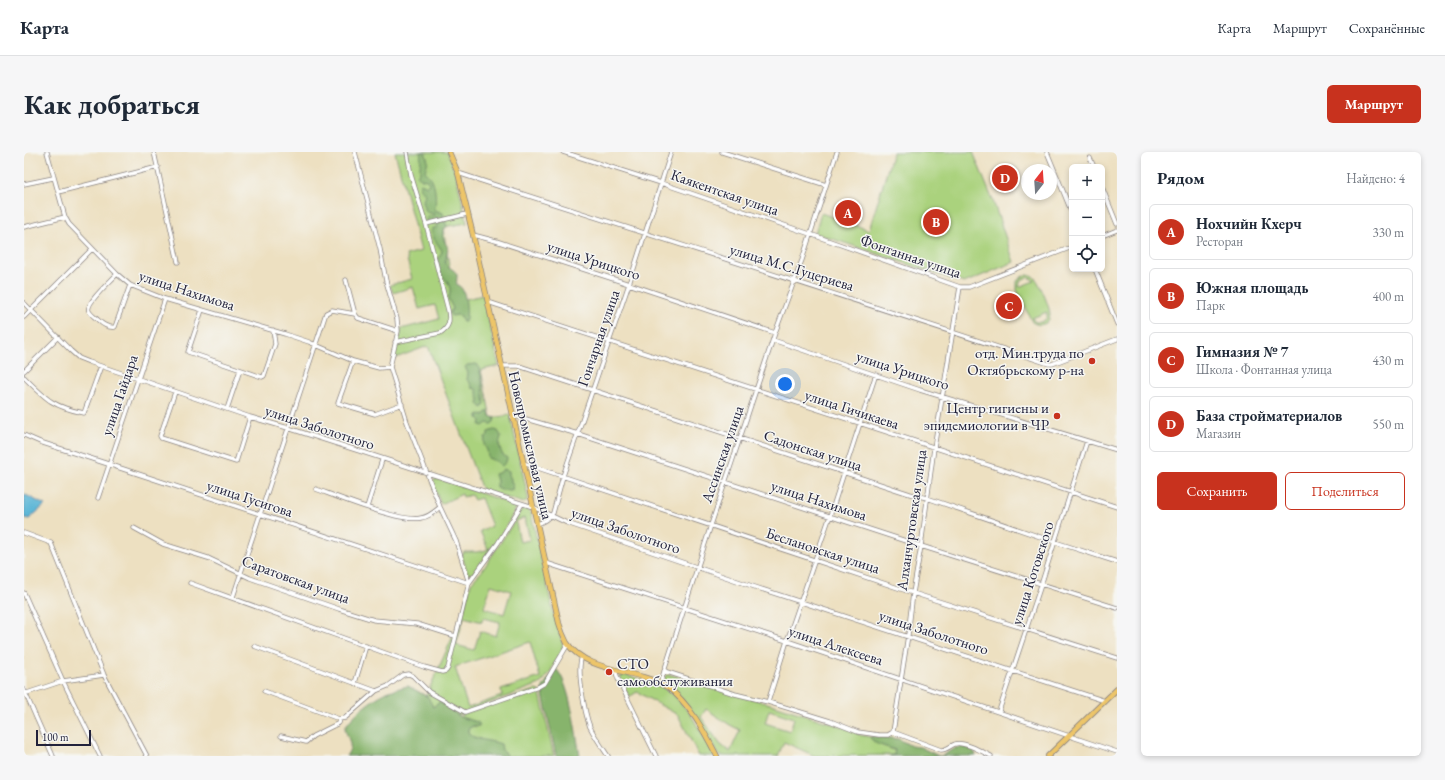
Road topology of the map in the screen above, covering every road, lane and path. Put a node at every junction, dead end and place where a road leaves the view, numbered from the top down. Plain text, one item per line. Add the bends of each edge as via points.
1 (47, 152) edge
2 (154, 152) edge
3 (355, 152) edge
4 (407, 152) edge
5 (449, 152) edge
6 (563, 152) edge
7 (671, 152) edge
8 (722, 152) edge
9 (837, 152) edge
10 (1047, 152) edge
11 (1090, 158) dead end
12 (1093, 164) edge
13 (158, 167) junction
14 (458, 173) junction
15 (53, 178) junction
16 (661, 183) junction
17 (24, 184) edge
18 (826, 185) junction
19 (58, 192) junction
20 (1105, 194) edge
21 (1069, 207) edge
22 (467, 214) junction
23 (65, 217) junction
24 (426, 224) junction
25 (1117, 224) edge
26 (24, 227) edge
27 (1117, 230) edge
28 (645, 234) junction
29 (810, 234) junction
30 (1105, 235) edge
31 (473, 236) junction
32 (1069, 248) edge
33 (92, 249) junction
34 (178, 262) dead end
35 (1095, 272) edge
36 (117, 274) junction
37 (346, 280) dead end
38 (793, 280) junction
39 (629, 284) junction
40 (130, 285) junction
41 (960, 287) junction
42 (165, 299) junction
43 (488, 302) junction
44 (24, 303) edge
45 (31, 310) junction
46 (202, 310) junction
47 (355, 314) junction
48 (24, 318) edge
49 (1117, 324) edge
50 (273, 330) junction
51 (398, 331) junction
52 (952, 332) junction
53 (775, 333) junction
54 (58, 337) junction
55 (1117, 339) edge
56 (773, 340) junction
57 (395, 342) junction
58 (609, 342) junction
59 (316, 345) junction
60 (353, 361) junction
61 (101, 366) junction
62 (501, 366) junction
63 (390, 367) junction
64 (240, 370) junction
65 (24, 371) edge
66 (876, 374) junction
67 (24, 378) edge
68 (137, 378) junction
69 (593, 390) junction
70 (756, 390) junction
71 (174, 392) junction
72 (942, 396) junction
73 (402, 404) junction
74 (227, 409) junction
75 (250, 417) junction
76 (512, 417) junction
77 (859, 423) junction
78 (288, 428) junction
79 (578, 434) junction
80 (24, 435) edge
81 (740, 438) junction
82 (1086, 441) junction
83 (934, 448) junction
84 (1117, 450) edge
85 (382, 460) junction
86 (523, 463) junction
87 (108, 464) junction
88 (426, 472) junction
89 (843, 472) junction
90 (563, 476) junction
91 (725, 482) junction
92 (316, 489) dead end
93 (1071, 492) junction
94 (98, 498) dead end
95 (927, 498) junction
96 (522, 504) junction
97 (367, 507) junction
98 (440, 507) junction
99 (533, 507) junction
100 (1117, 507) edge
101 (260, 514) junction
102 (551, 516) junction
103 (830, 516) junction
104 (537, 524) junction
105 (711, 525) junction
106 (134, 528) dead end
107 (24, 533) edge
108 (1055, 542) junction
109 (921, 546) junction
110 (814, 559) junction
111 (1117, 562) edge
112 (546, 563) junction
113 (697, 567) junction
114 (240, 573) junction
115 (190, 583) dead end
116 (469, 583) junction
117 (1041, 585) junction
118 (913, 593) junction
119 (24, 594) edge
120 (232, 598) junction
121 (800, 601) junction
122 (684, 608) junction
123 (1117, 608) edge
124 (1026, 629) junction
125 (908, 635) junction
126 (455, 636) junction
127 (787, 641) junction
128 (568, 644) junction
129 (254, 646) dead end
130 (366, 646) junction
131 (582, 657) junction
132 (1117, 658) edge
133 (615, 670) junction
134 (1012, 670) junction
135 (664, 671) junction
136 (104, 675) junction
137 (900, 679) junction
138 (63, 681) junction
139 (355, 683) junction
140 (660, 684) junction
141 (1117, 689) edge
142 (264, 691) dead end
143 (376, 691) junction
144 (24, 693) edge
145 (1105, 701) junction
146 (768, 702) junction
147 (999, 711) junction
148 (340, 719) junction
149 (893, 732) junction
150 (281, 736) dead end
151 (1069, 736) junction
152 (1117, 752) edge
153 (53, 756) edge
154 (100, 756) edge
155 (147, 756) edge
156 (608, 756) edge
157 (656, 756) edge
158 (717, 756) edge
159 (991, 756) edge
160 (1048, 756) edge

1 - 15 street, улица Нахимова
2 - 13 street
3 - 51 street via 396,314
4 - 24 street via 411,175
5 - 14 main road, Новопромысловая улица
6 - 16 street, Каякентская улица
7 - 16 street, Гончарная улица
8 - 18 street
9 - 18 street, Ассинская улица
10 - 21 street
11 - 12 street
13 - 19 street
13 - 34 street
14 - 22 main road, Новопромысловая улица
14 - 28 street, улица М.С.Гуцериева
15 - 17 street
15 - 19 street, улица Нахимова
16 - 28 street, Гончарная улица
16 - 29 street, Каякентская улица
18 - 29 street, Ассинская улица
19 - 23 street, улица Нахимова
20 - 25 street
22 - 24 street
22 - 31 main road, Новопромысловая улица
23 - 26 street
23 - 33 street, улица Нахимова
24 - 57 street via 449,322 446,329 440,333
27 - 30 street
28 - 38 street, улица М.С.Гуцериева
28 - 39 street, Гончарная улица
29 - 38 street, Ассинская улица
29 - 41 street, Фонтанная улица
31 - 39 street, улица Урицкого
31 - 43 main road, Новопромысловая улица
32 - 41 street, Фонтанная улица via 969,287
33 - 36 street, улица Нахимова
33 - 45 street
35 - 49 street
36 - 40 street, улица Нахимова
36 - 40 street via 88,307 102,324 115,327
37 - 47 street
38 - 52 street, улица М.С.Гуцериева
38 - 53 street, Ассинская улица
39 - 53 street, улица Урицкого
39 - 58 street, Гончарная улица
40 - 42 street, улица Нахимова
41 - 52 street, Алханчуртовская улица
42 - 46 street, улица Нахимова
42 - 68 street, улица Гайдара
43 - 58 street, улица Гичикаева
43 - 62 main road, Новопромысловая улица
44 - 45 street, улица Заболотного
45 - 48 street
45 - 54 street, улица Заболотного
46 - 50 street, улица Нахимова
46 - 64 street via 188,352
47 - 51 street via 363,321
47 - 59 street via 327,311
50 - 59 street, улица Нахимова
50 - 64 street via 275,344 263,377
51 - 57 street
52 - 55 street, улица М.С.Гуцериева via 1052,364
52 - 72 street, Алханчуртовская улица
53 - 56 street, Ассинская улица
54 - 61 street, улица Заболотного via 79,358
54 - 65 street
56 - 66 street, улица Урицкого
56 - 70 street, Ассинская улица
57 - 63 street
58 - 69 street, Гончарная улица
58 - 70 street, улица Гичикаева
59 - 60 street, улица Нахимова
59 - 78 street
60 - 63 street, улица Нахимова via 379,368
60 - 73 street via 338,403 375,414
61 - 67 street via 84,413 54,404
61 - 68 street, улица Заболотного
62 - 69 street, Садонская улица via 519,366
62 - 76 main road, Новопромысловая улица
63 - 73 street
64 - 74 street
66 - 72 street, улица Урицкого
66 - 77 street
68 - 71 street, улица Заболотного
68 - 87 street, улица Гайдара
69 - 79 street, Гончарная улица
69 - 81 street, Садонская улица
70 - 77 street, улица Гичикаева
70 - 81 street, Ассинская улица
71 - 74 street, улица Заболотного
71 - 75 street via 161,438 236,462
72 - 82 street, улица Урицкого
72 - 83 street, Алханчуртовская улица
73 - 88 street
74 - 75 street, улица Заболотного
75 - 78 street, улица Заболотного
76 - 79 street, улица Нахимова
76 - 86 main road, Новопромысловая улица
77 - 83 street, улица Гичикаева
77 - 89 street
78 - 85 street, улица Заболотного
78 - 101 street
79 - 90 street, Гончарная улица
79 - 91 street, улица Нахимова
80 - 87 street, улица Гусигова
81 - 89 street, Садонская улица
81 - 91 street, Ассинская улица
82 - 84 street, улица Урицкого
82 - 93 street, улица Котовского
83 - 93 street, улица Гичикаева
83 - 95 street, Алханчуртовская улица
85 - 88 street, улица Заболотного
85 - 97 street
86 - 90 street, Беслановская улица
86 - 99 main road, Новопромысловая улица
87 - 94 street, улица Гайдара
87 - 101 street, улица Гусигова
88 - 96 street, улица Заболотного
88 - 98 street
89 - 95 street, Садонская улица
89 - 103 street
90 - 102 street, Гончарная улица
90 - 105 street, Беслановская улица
91 - 103 street, улица Нахимова
91 - 105 street, Ассинская улица
92 - 97 street
93 - 100 street, улица Гичикаева
93 - 108 street, улица Котовского
95 - 108 street, Садонская улица
95 - 109 street, Алханчуртовская улица
96 - 99 street, улица Заболотного
96 - 116 street via 498,544
97 - 98 street via 414,519 430,515
98 - 116 street via 456,542
99 - 102 street, улица Заболотного
99 - 104 main road, Новопромысловая улица
101 - 114 street
101 - 116 street, улица Гусигова
102 - 104 street
102 - 113 street, улица Заболотного
103 - 109 street, улица Нахимова
103 - 110 street
104 - 112 main road, Новопромысловая улица
105 - 110 street, Беслановская улица
105 - 113 street, Ассинская улица
106 - 114 street, Саратовская улица via 163,544 208,558
107 - 136 street via 51,543
108 - 111 street, Садонская улица
108 - 117 street, улица Котовского
109 - 117 street, улица Нахимова
109 - 118 street, Алханчуртовская улица
110 - 118 street, Беслановская улица
110 - 121 street
112 - 122 street, улица Алексеева
112 - 128 main road, Новопромысловая улица via 559,623
113 - 121 street, улица Заболотного
113 - 122 street, Ассинская улица
114 - 120 street
114 - 126 street, Саратовская улица via 374,620 416,624
115 - 120 street
116 - 126 street
117 - 123 street, улица Нахимова
117 - 124 street, улица Котовского
118 - 124 street, Беслановская улица
118 - 125 street, Алханчуртовская улица
119 - 138 street
120 - 130 street
121 - 125 street, улица Заболотного
121 - 127 street
122 - 127 street, улица Алексеева
122 - 135 street, Ассинская улица
124 - 132 street, Беслановская улица
124 - 134 street, улица Котовского
125 - 134 street, улица Заболотного
125 - 137 street, Алханчуртовская улица
126 - 130 street via 448,668 442,672
127 - 137 street, улица Алексеева
127 - 146 street
128 - 131 main road, Новопромысловая улица
128 - 143 street via 545,683 465,712 429,692 409,674
129 - 139 street
130 - 139 street
131 - 133 main road, Новопромысловая улица
131 - 156 street via 579,667 587,718 593,733
133 - 140 main road, Новопромысловая улица
133 - 157 street
134 - 145 street, улица Заболотного
134 - 147 street, улица Котовского
135 - 140 street, Ассинская улица
135 - 146 street
136 - 138 street
136 - 155 street
137 - 147 street, улица Алексеева
137 - 149 street, Алханчуртовская улица
138 - 144 street
138 - 154 street
139 - 143 street
140 - 158 main road, Новопромысловая улица via 677,696 692,714
141 - 145 main road
142 - 148 street
143 - 148 street via 345,718
144 - 153 street
145 - 151 main road
146 - 149 street via 858,732 878,735
147 - 151 street, улица Алексеева
148 - 150 street via 338,723 306,742
149 - 159 street via 941,750 958,743
151 - 152 street, улица Алексеева
151 - 160 main road

